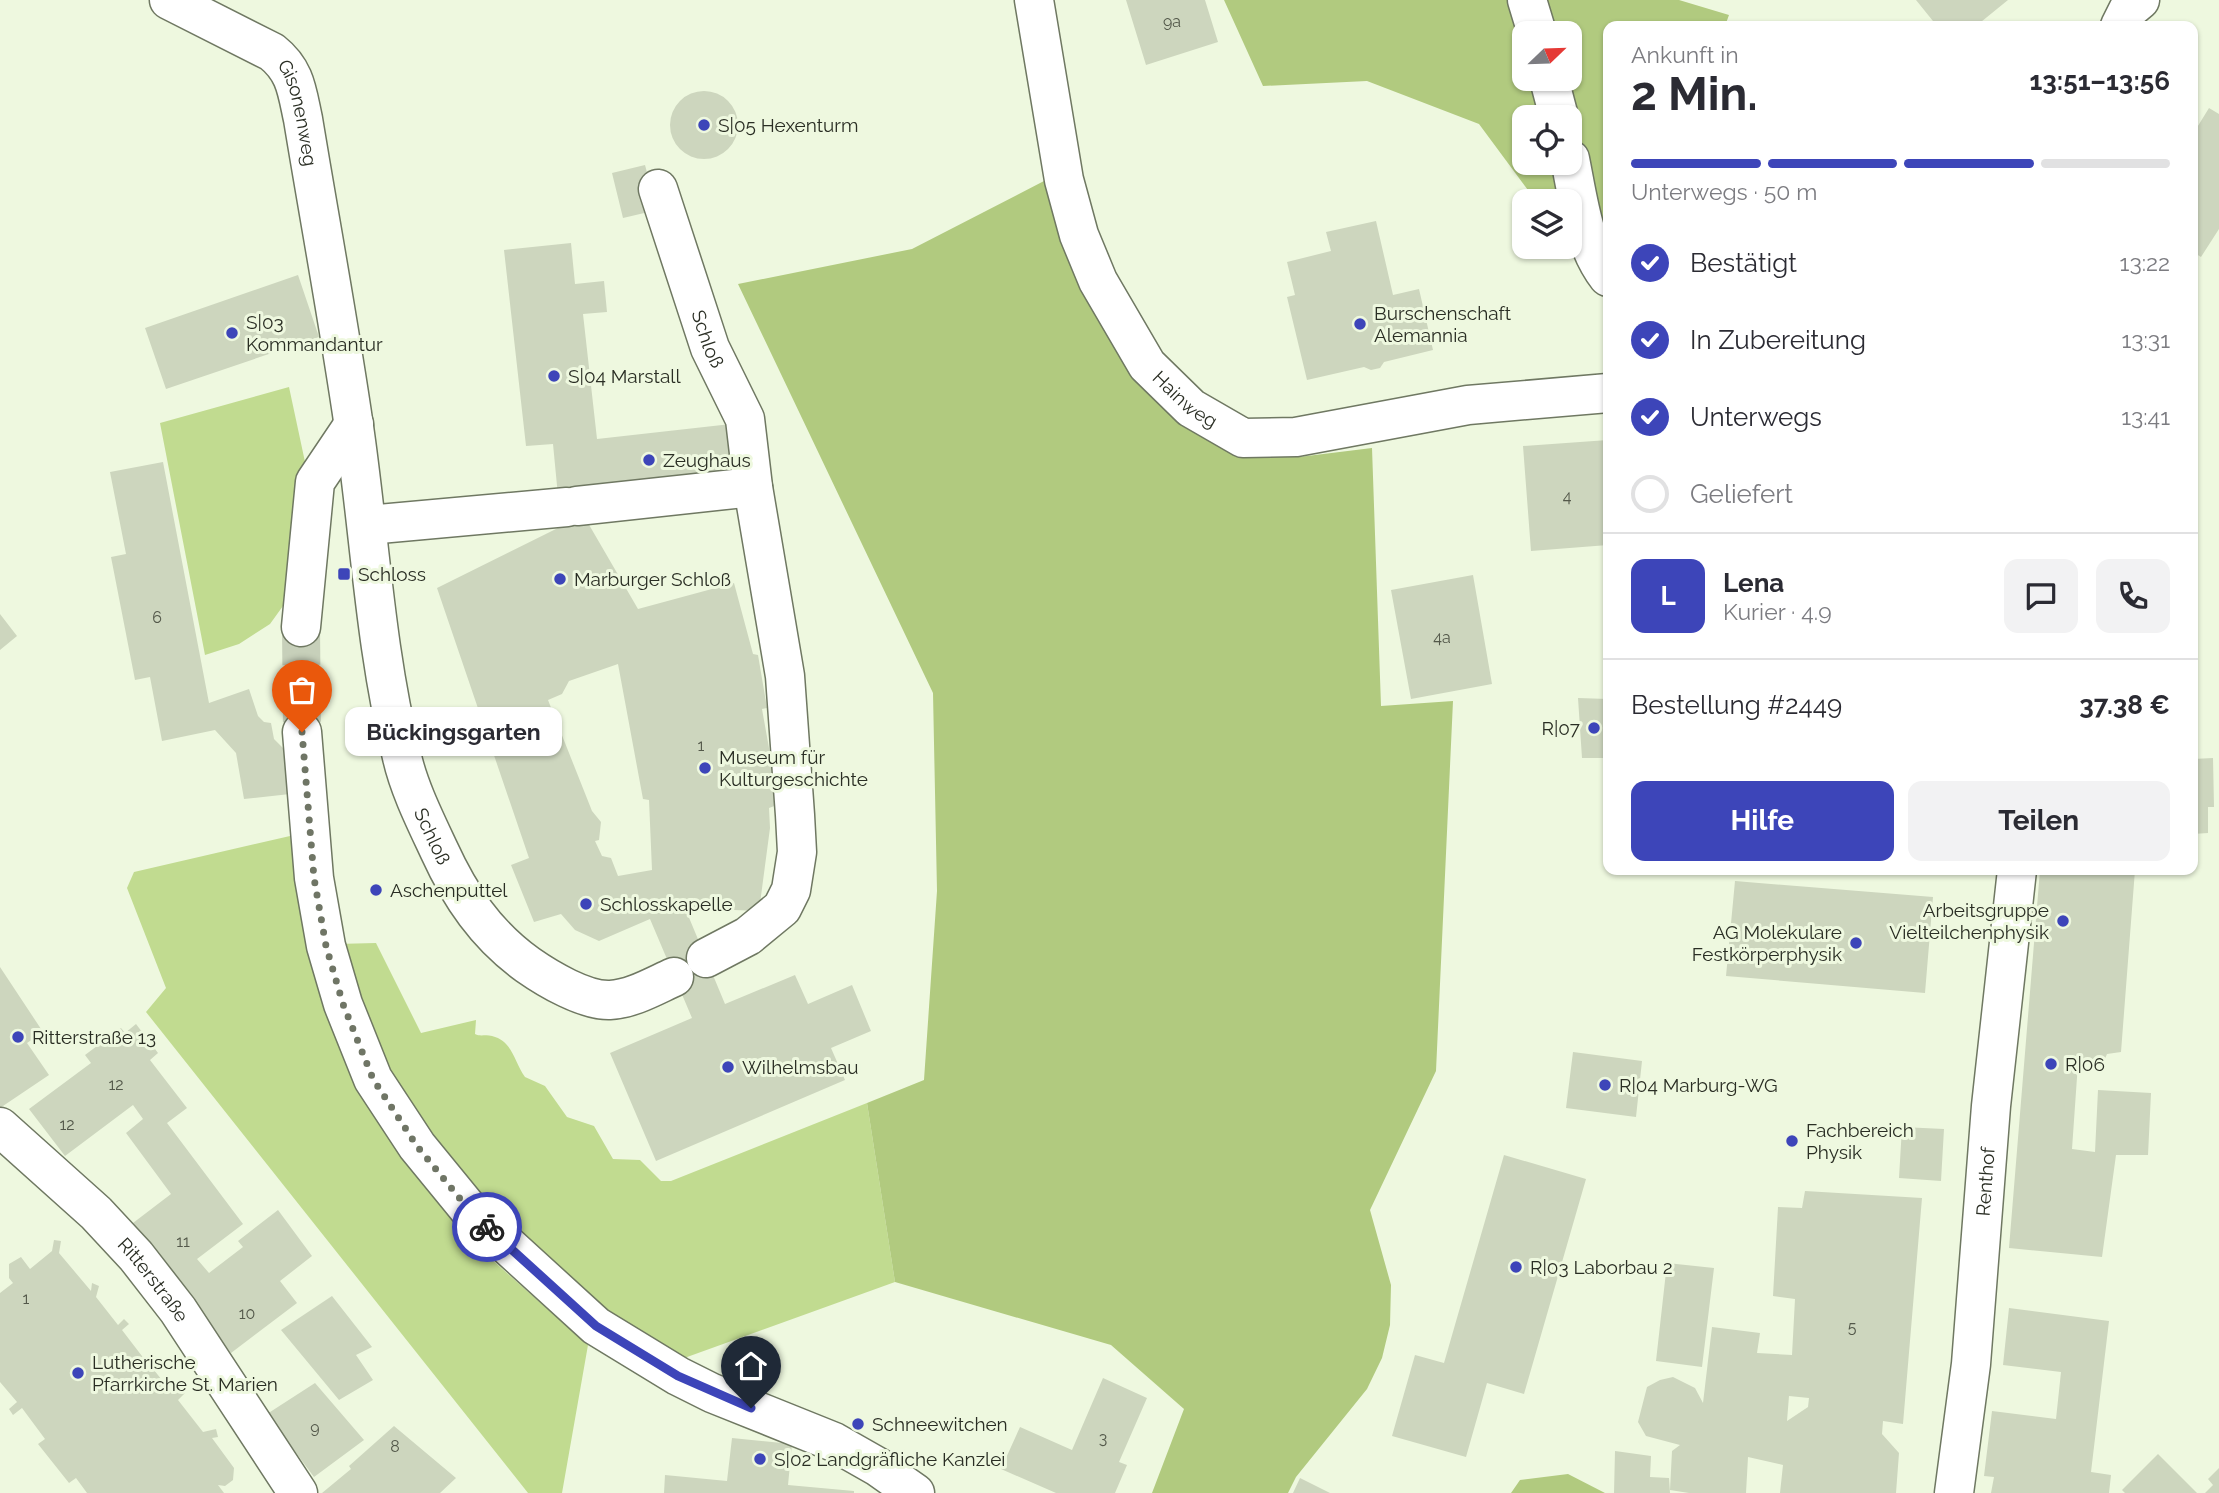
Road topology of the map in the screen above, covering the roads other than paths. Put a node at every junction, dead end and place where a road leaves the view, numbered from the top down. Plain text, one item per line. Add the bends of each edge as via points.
1 (169, 0) edge
2 (1034, 0) edge
3 (1527, 0) edge
4 (1533, 21) edge
5 (1573, 175) edge
6 (658, 188) dead end
7 (1603, 270) edge
8 (332, 293) joint
9 (1603, 393) edge
10 (354, 424) junction
11 (753, 487) junction
12 (368, 525) junction
13 (301, 627) tunnel mouth
14 (302, 732) tunnel mouth
15 (2016, 875) edge
16 (0, 1127) edge
17 (299, 1493) edge
18 (915, 1493) edge
19 (1954, 1493) edge

1 - 8 street, Gisonenweg via 272,52 293,75
2 - 9 street, Hainweg via 1063,180 1079,236 1098,281 1147,365 1191,408 1243,438 1296,436 1468,405
3 - 4 street
5 - 7 street via 1585,229
6 - 11 street, Schloß via 710,348 745,419
8 - 10 street, Schloß
10 - 12 street, Schloß
10 - 13 street via 315,482
11 - 12 street
11 - 12 street, Schloß via 785,676 797,852 791,890 782,908 748,936 690,968 626,997 608,1000 571,989 514,955 475,916 457,886 402,759 387,690
14 - 18 street via 314,878 326,946 373,1079 417,1146 471,1212 596,1326 689,1382 834,1442
15 - 19 street, Renthof via 1991,1106 1971,1364
16 - 17 street, Ritterstraße via 96,1213 136,1256 178,1310

